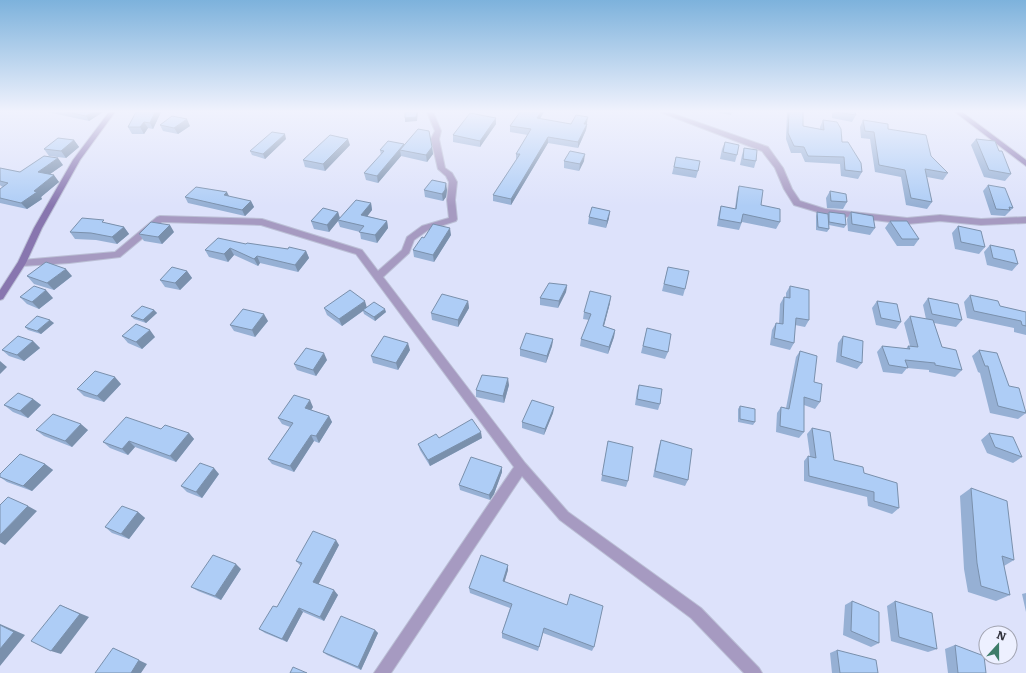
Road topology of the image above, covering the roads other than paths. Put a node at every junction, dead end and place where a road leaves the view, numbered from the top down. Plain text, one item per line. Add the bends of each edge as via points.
1 (89, 143) edge
2 (435, 143) edge
3 (750, 143) edge
4 (999, 143) edge
5 (1026, 164) edge
6 (1026, 220) edge
7 (22, 263) junction
8 (378, 276) junction
9 (0, 297) edge
10 (521, 467) junction
11 (382, 673) edge
12 (754, 673) edge

1 - 7 main road via 38,228
2 - 8 street via 442,169 453,182 453,219 425,228 410,239 406,251
3 - 6 street via 765,149 797,203 824,211 908,221 940,218 981,222
4 - 5 main road
7 - 8 street via 117,255 160,219 262,222 359,252
7 - 9 main road
8 - 10 street
10 - 11 street
10 - 12 street via 564,516 696,613

